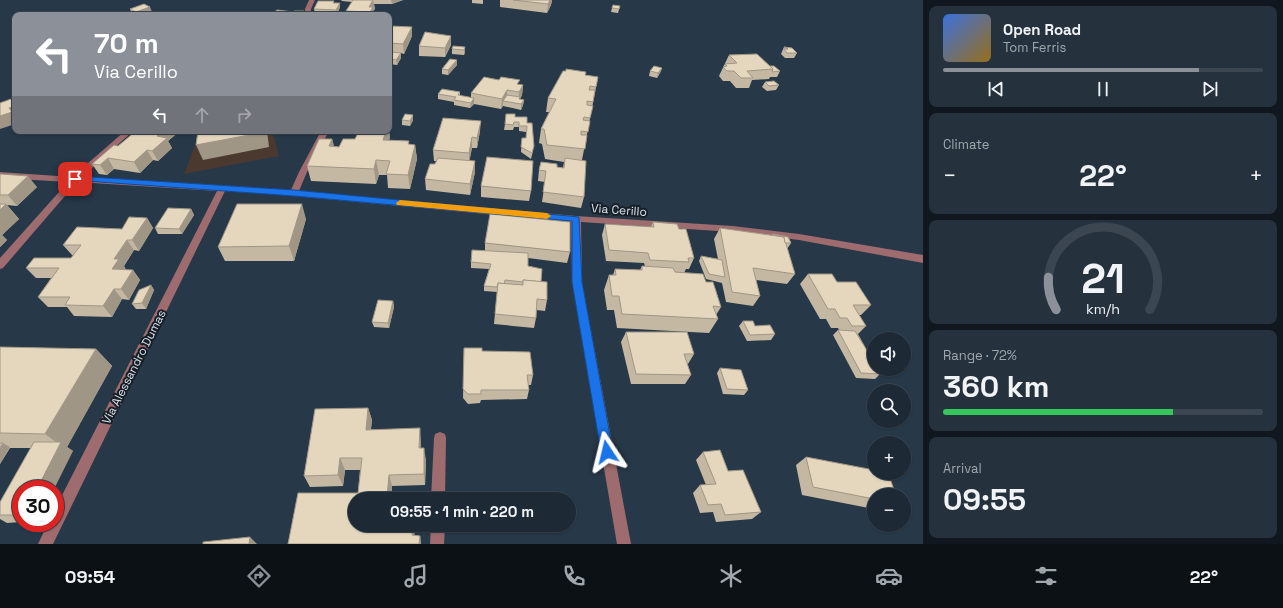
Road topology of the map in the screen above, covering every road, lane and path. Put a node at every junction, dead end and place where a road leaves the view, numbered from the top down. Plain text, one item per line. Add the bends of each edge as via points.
1 (312, 0) edge
2 (308, 12) edge
3 (126, 134) edge
4 (323, 134) edge
5 (0, 175) edge
6 (75, 179) junction
7 (222, 189) junction
8 (294, 193) junction
9 (576, 219) junction
10 (923, 259) edge
11 (0, 265) edge
12 (440, 438) dead end
13 (438, 492) edge
14 (438, 532) edge
15 (45, 544) edge
16 (437, 544) edge
17 (624, 544) edge

1 - 2 street
3 - 6 street
4 - 8 street
5 - 6 street, Via Cerillo
6 - 7 street, Via Cerillo
6 - 11 street
7 - 8 street, Via Cerillo
7 - 15 street, Via Alessandro Dumas
8 - 9 street, Via Cerillo
9 - 10 street, Via Cerillo via 733,229 799,237
9 - 17 street via 577,282
12 - 13 street
14 - 16 street

